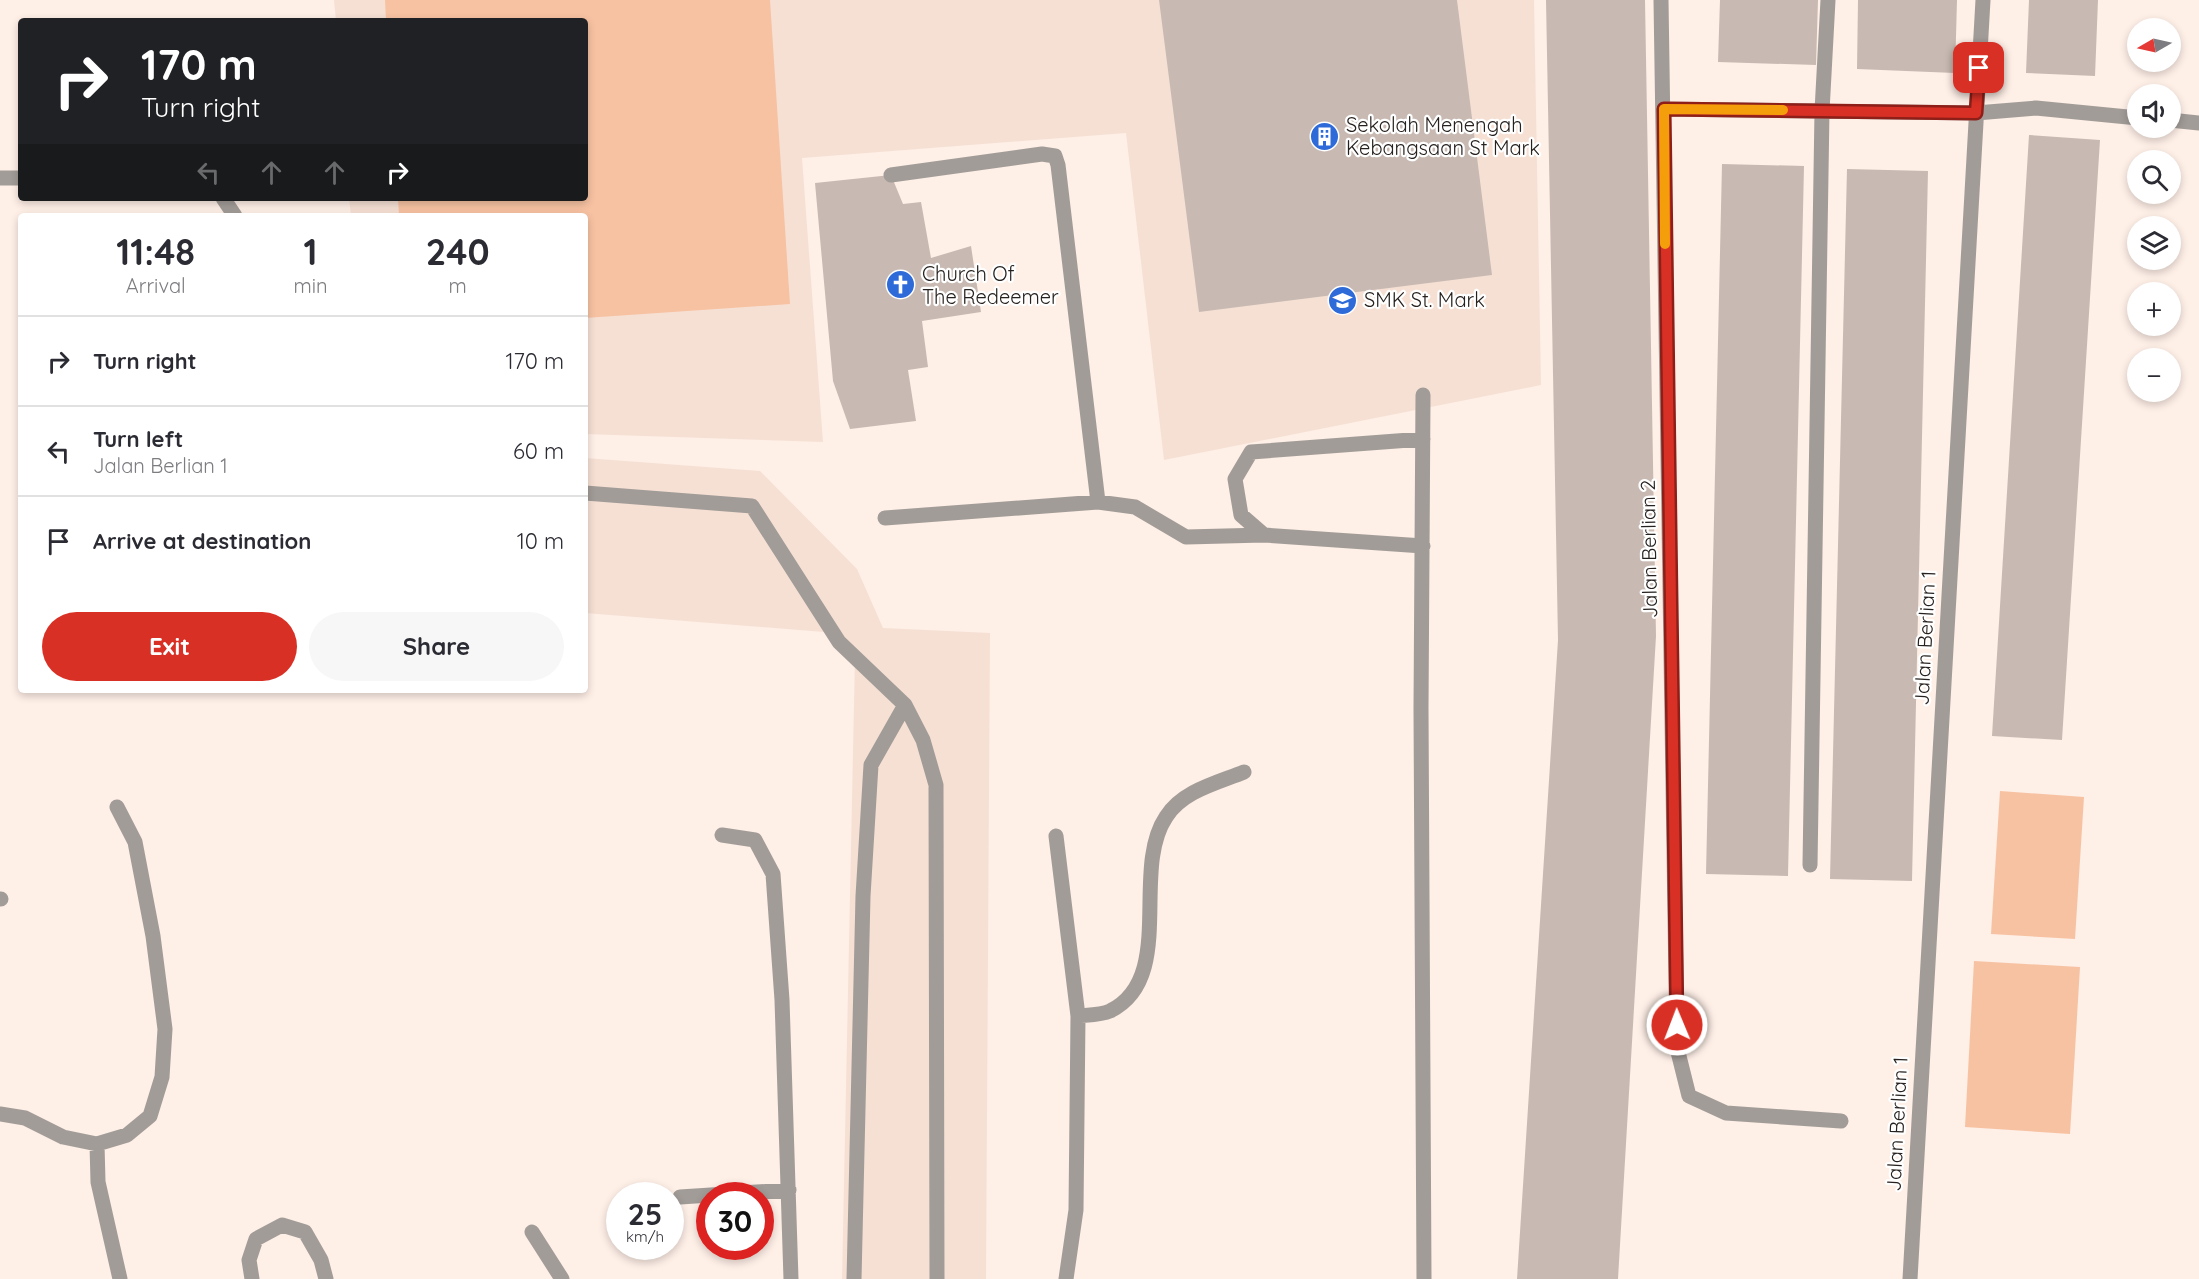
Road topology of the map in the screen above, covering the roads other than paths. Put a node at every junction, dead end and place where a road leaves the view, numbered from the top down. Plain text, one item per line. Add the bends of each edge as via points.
1 (1661, 0) edge
2 (1828, 0) edge
3 (1983, 0) edge
4 (1664, 109) junction
5 (1822, 111) junction
6 (1976, 113) junction
7 (2127, 117) edge
8 (2181, 121) edge
9 (2199, 123) edge
10 (891, 175) dead end
11 (0, 178) edge
12 (18, 178) edge
13 (1423, 395) dead end
14 (1423, 439) junction
15 (588, 493) edge
16 (1098, 502) junction
17 (885, 518) dead end
18 (1264, 536) junction
19 (1423, 546) junction
20 (905, 705) junction
21 (1244, 772) dead end
22 (117, 807) dead end
23 (722, 835) dead end
24 (1056, 836) dead end
25 (1810, 865) dead end
26 (1078, 1016) junction
27 (0, 1114) edge
28 (1841, 1121) dead end
29 (97, 1144) junction
30 (789, 1190) junction
31 (684, 1197) edge
32 (532, 1232) dead end
33 (120, 1279) edge
34 (252, 1279) edge
35 (327, 1279) edge
36 (562, 1279) edge
37 (791, 1279) edge
38 (854, 1279) edge
39 (937, 1279) edge
40 (1066, 1279) edge
41 (1424, 1279) edge
42 (1910, 1279) edge

1 - 4 street, Jalan Berlian 2
2 - 5 street
3 - 6 street, Jalan Berlian 1
4 - 5 street
4 - 28 street, Jalan Berlian 2 via 1677,1048 1689,1096 1726,1113
5 - 6 street
5 - 25 street
6 - 7 street via 2036,108
6 - 42 street, Jalan Berlian 1
8 - 9 street
10 - 16 street via 1042,154 1055,156
11 - 12 street
13 - 14 street
14 - 18 street via 1251,452 1235,479 1241,515
14 - 19 street
15 - 20 street via 752,506 839,642
16 - 17 street
16 - 18 street via 1135,507 1186,537
18 - 19 street
19 - 41 street
20 - 38 street via 872,765 862,896
20 - 39 street via 923,740 936,785
21 - 26 street via 1184,797 1166,817 1153,850 1146,964 1132,995 1108,1012
22 - 29 street via 135,842 153,936 164,1039 162,1077 150,1116 127,1135
23 - 30 street via 755,840 773,874 783,1011
24 - 26 street
26 - 40 street via 1076,1210
27 - 29 street via 25,1118 63,1137
29 - 33 street via 98,1182
30 - 31 street
30 - 37 street
32 - 36 street
34 - 35 street via 249,1260 256,1239 282,1225 305,1232

